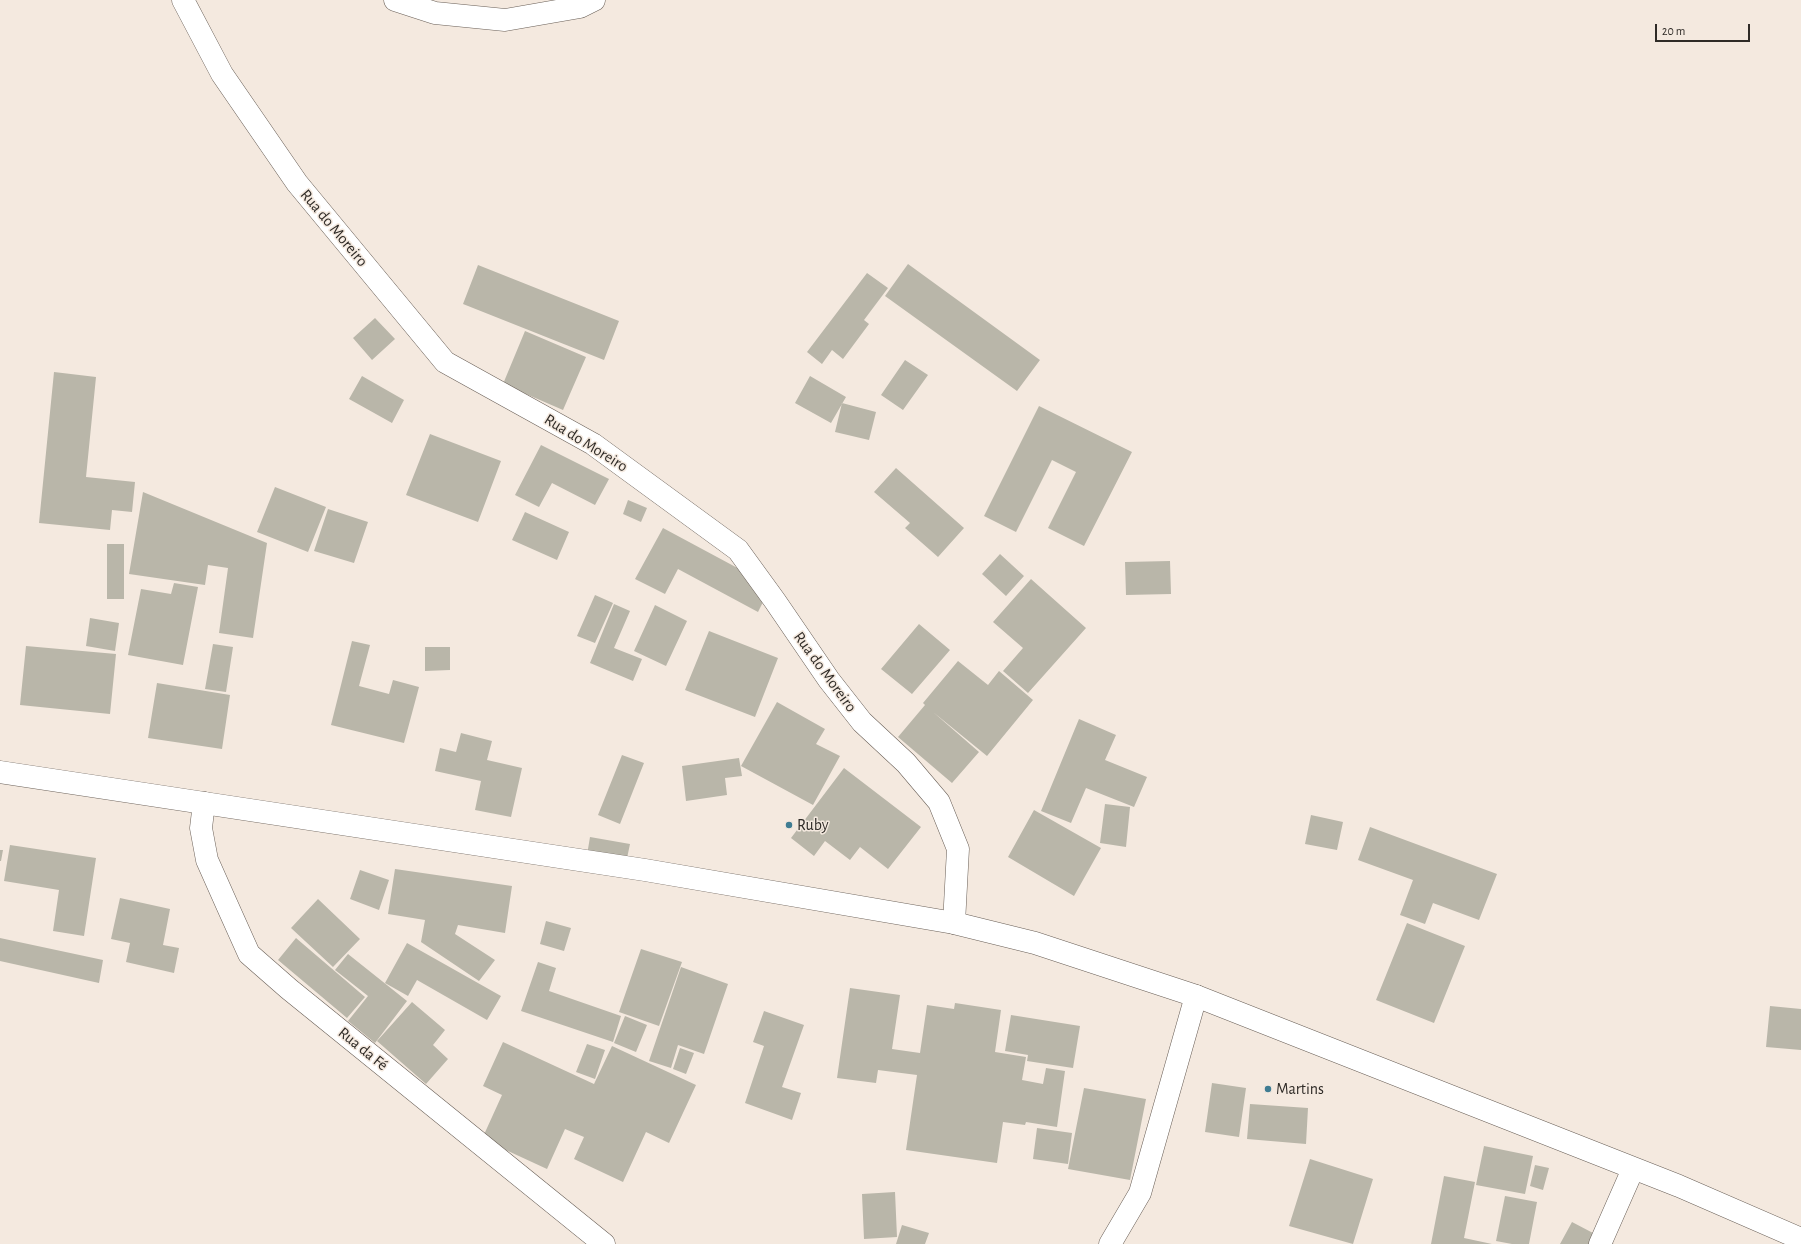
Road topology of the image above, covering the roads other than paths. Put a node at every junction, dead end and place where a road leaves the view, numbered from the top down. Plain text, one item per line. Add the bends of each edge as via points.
1 (183, 0) edge
2 (395, 0) edge
3 (594, 0) edge
4 (0, 772) edge
5 (204, 803) junction
6 (954, 923) junction
7 (1196, 996) junction
8 (1633, 1169) junction
9 (1801, 1239) edge
10 (604, 1244) edge
11 (1110, 1244) edge
12 (1600, 1244) edge

1 - 6 street, Rua do Moreiro via 222,74 297,183 445,362 593,444 738,550 829,680 862,722 906,763 939,802 958,849
2 - 3 street via 435,13 505,20 580,7
4 - 5 street
5 - 6 street via 645,870
5 - 10 street, Rua da Fé via 201,828 207,860 249,954
6 - 7 street via 1035,943
7 - 8 street
7 - 11 street via 1140,1193
8 - 9 street
8 - 12 street

